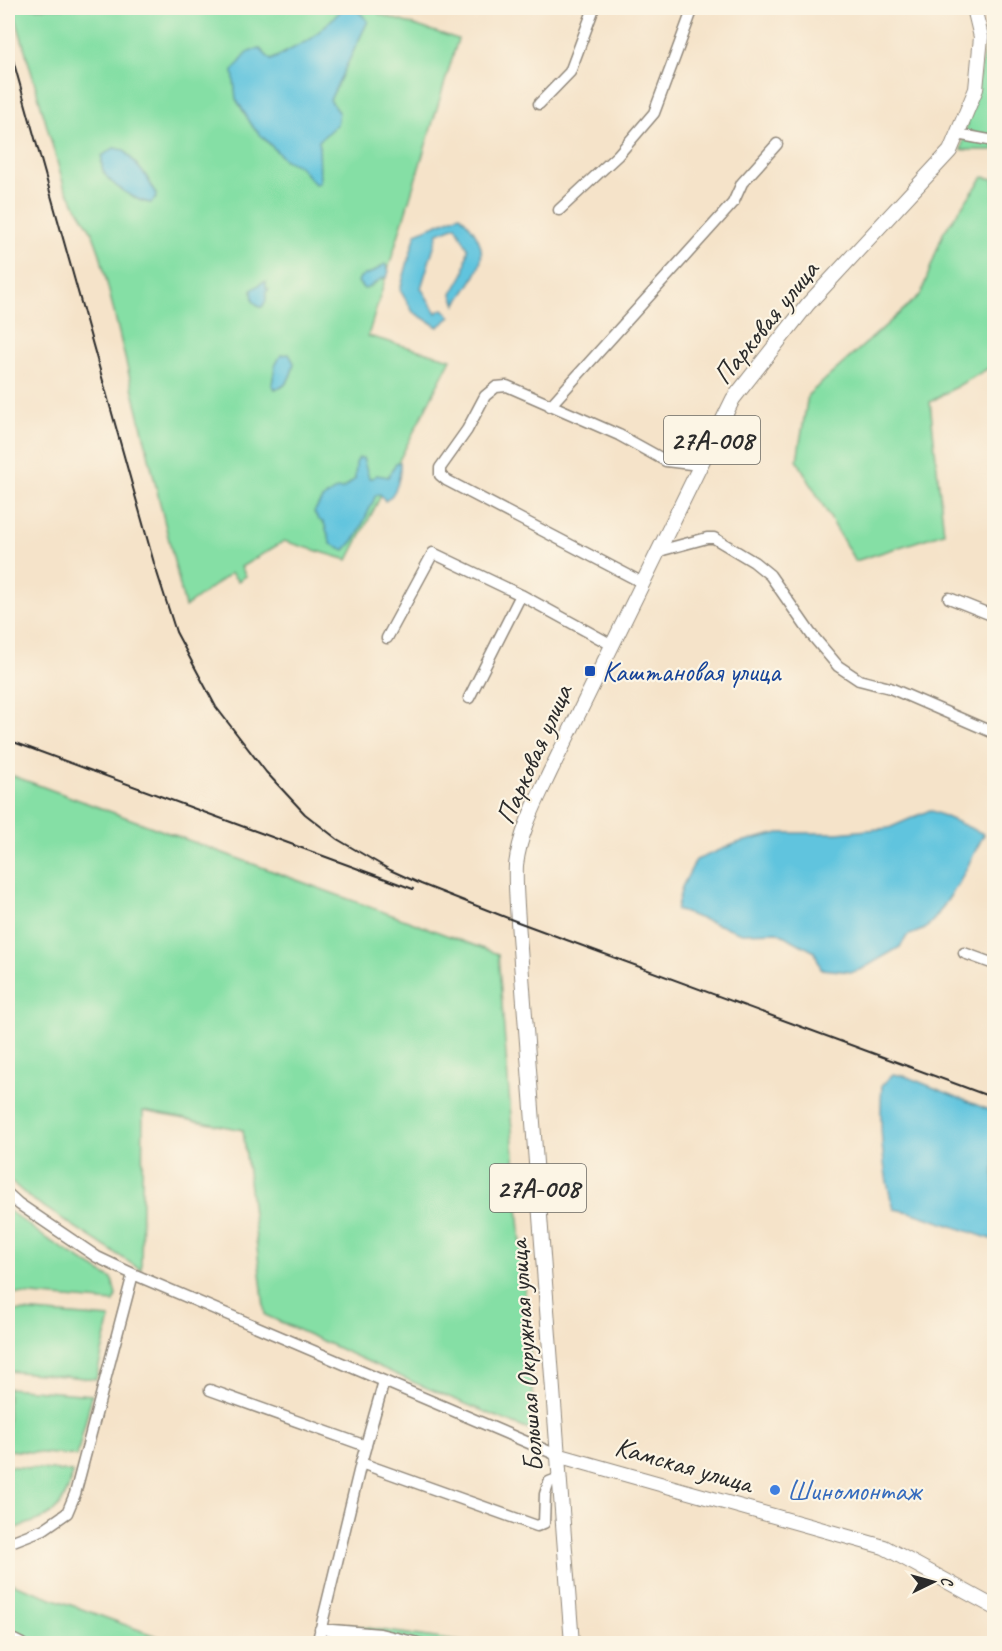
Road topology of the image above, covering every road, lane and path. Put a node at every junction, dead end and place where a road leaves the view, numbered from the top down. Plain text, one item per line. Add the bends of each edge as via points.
1 (594, 8) edge
2 (693, 8) edge
3 (974, 8) edge
4 (539, 104) dead end
5 (957, 134) junction
6 (994, 141) edge
7 (777, 144) dead end
8 (559, 210) dead end
9 (550, 406) junction
10 (699, 465) junction
11 (659, 551) junction
12 (643, 583) junction
13 (521, 595) junction
14 (949, 598) dead end
15 (994, 616) edge
16 (387, 638) dead end
17 (612, 645) junction
18 (469, 698) dead end
19 (994, 733) edge
20 (518, 922) joint
21 (963, 953) dead end
22 (994, 964) edge
23 (8, 1194) edge
24 (133, 1274) junction
25 (384, 1381) junction
26 (210, 1390) dead end
27 (366, 1446) junction
28 (557, 1455) junction
29 (362, 1463) junction
30 (559, 1478) junction
31 (8, 1543) edge
32 (994, 1607) edge
33 (320, 1629) junction
34 (8, 1643) edge
35 (22, 1644) edge
36 (317, 1644) edge
37 (422, 1644) edge
38 (572, 1644) edge

1 - 4 street via 570,72
2 - 8 street via 654,113 618,155
3 - 5 main road, Парковая улица / 27А-008 via 981,37 976,90
5 - 6 street
5 - 10 main road, Парковая улица / 27А-008 via 950,151 808,304 733,399
7 - 9 street via 742,183 733,203
9 - 10 street via 619,435 666,461
9 - 12 street via 507,386 496,387 485,396 440,475
10 - 11 main road, Парковая улица / 27А-008
11 - 12 main road, Парковая улица / 27А-008
11 - 19 street via 714,538 770,575 837,666 859,680 890,688
12 - 17 main road, Парковая улица / 27А-008
13 - 16 street via 433,553
13 - 17 street
13 - 18 street
14 - 15 street
17 - 20 main road, Парковая улица / 27А-008 via 525,829 516,867
20 - 28 main road, Большая Окружная улица / 27А-008
21 - 22 street
23 - 24 street via 97,1257
24 - 25 street
24 - 31 street via 68,1513
25 - 27 street
25 - 28 street
26 - 27 street
27 - 29 street
28 - 30 main road, Большая Окружная улица / 27А-008
28 - 32 main road, Камская улица via 884,1547
29 - 30 street via 537,1526 544,1523 549,1482
29 - 33 street
30 - 38 main road, Большая Окружная улица / 27А-008
33 - 36 street
33 - 37 street via 380,1634
34 - 35 street via 14,1640

